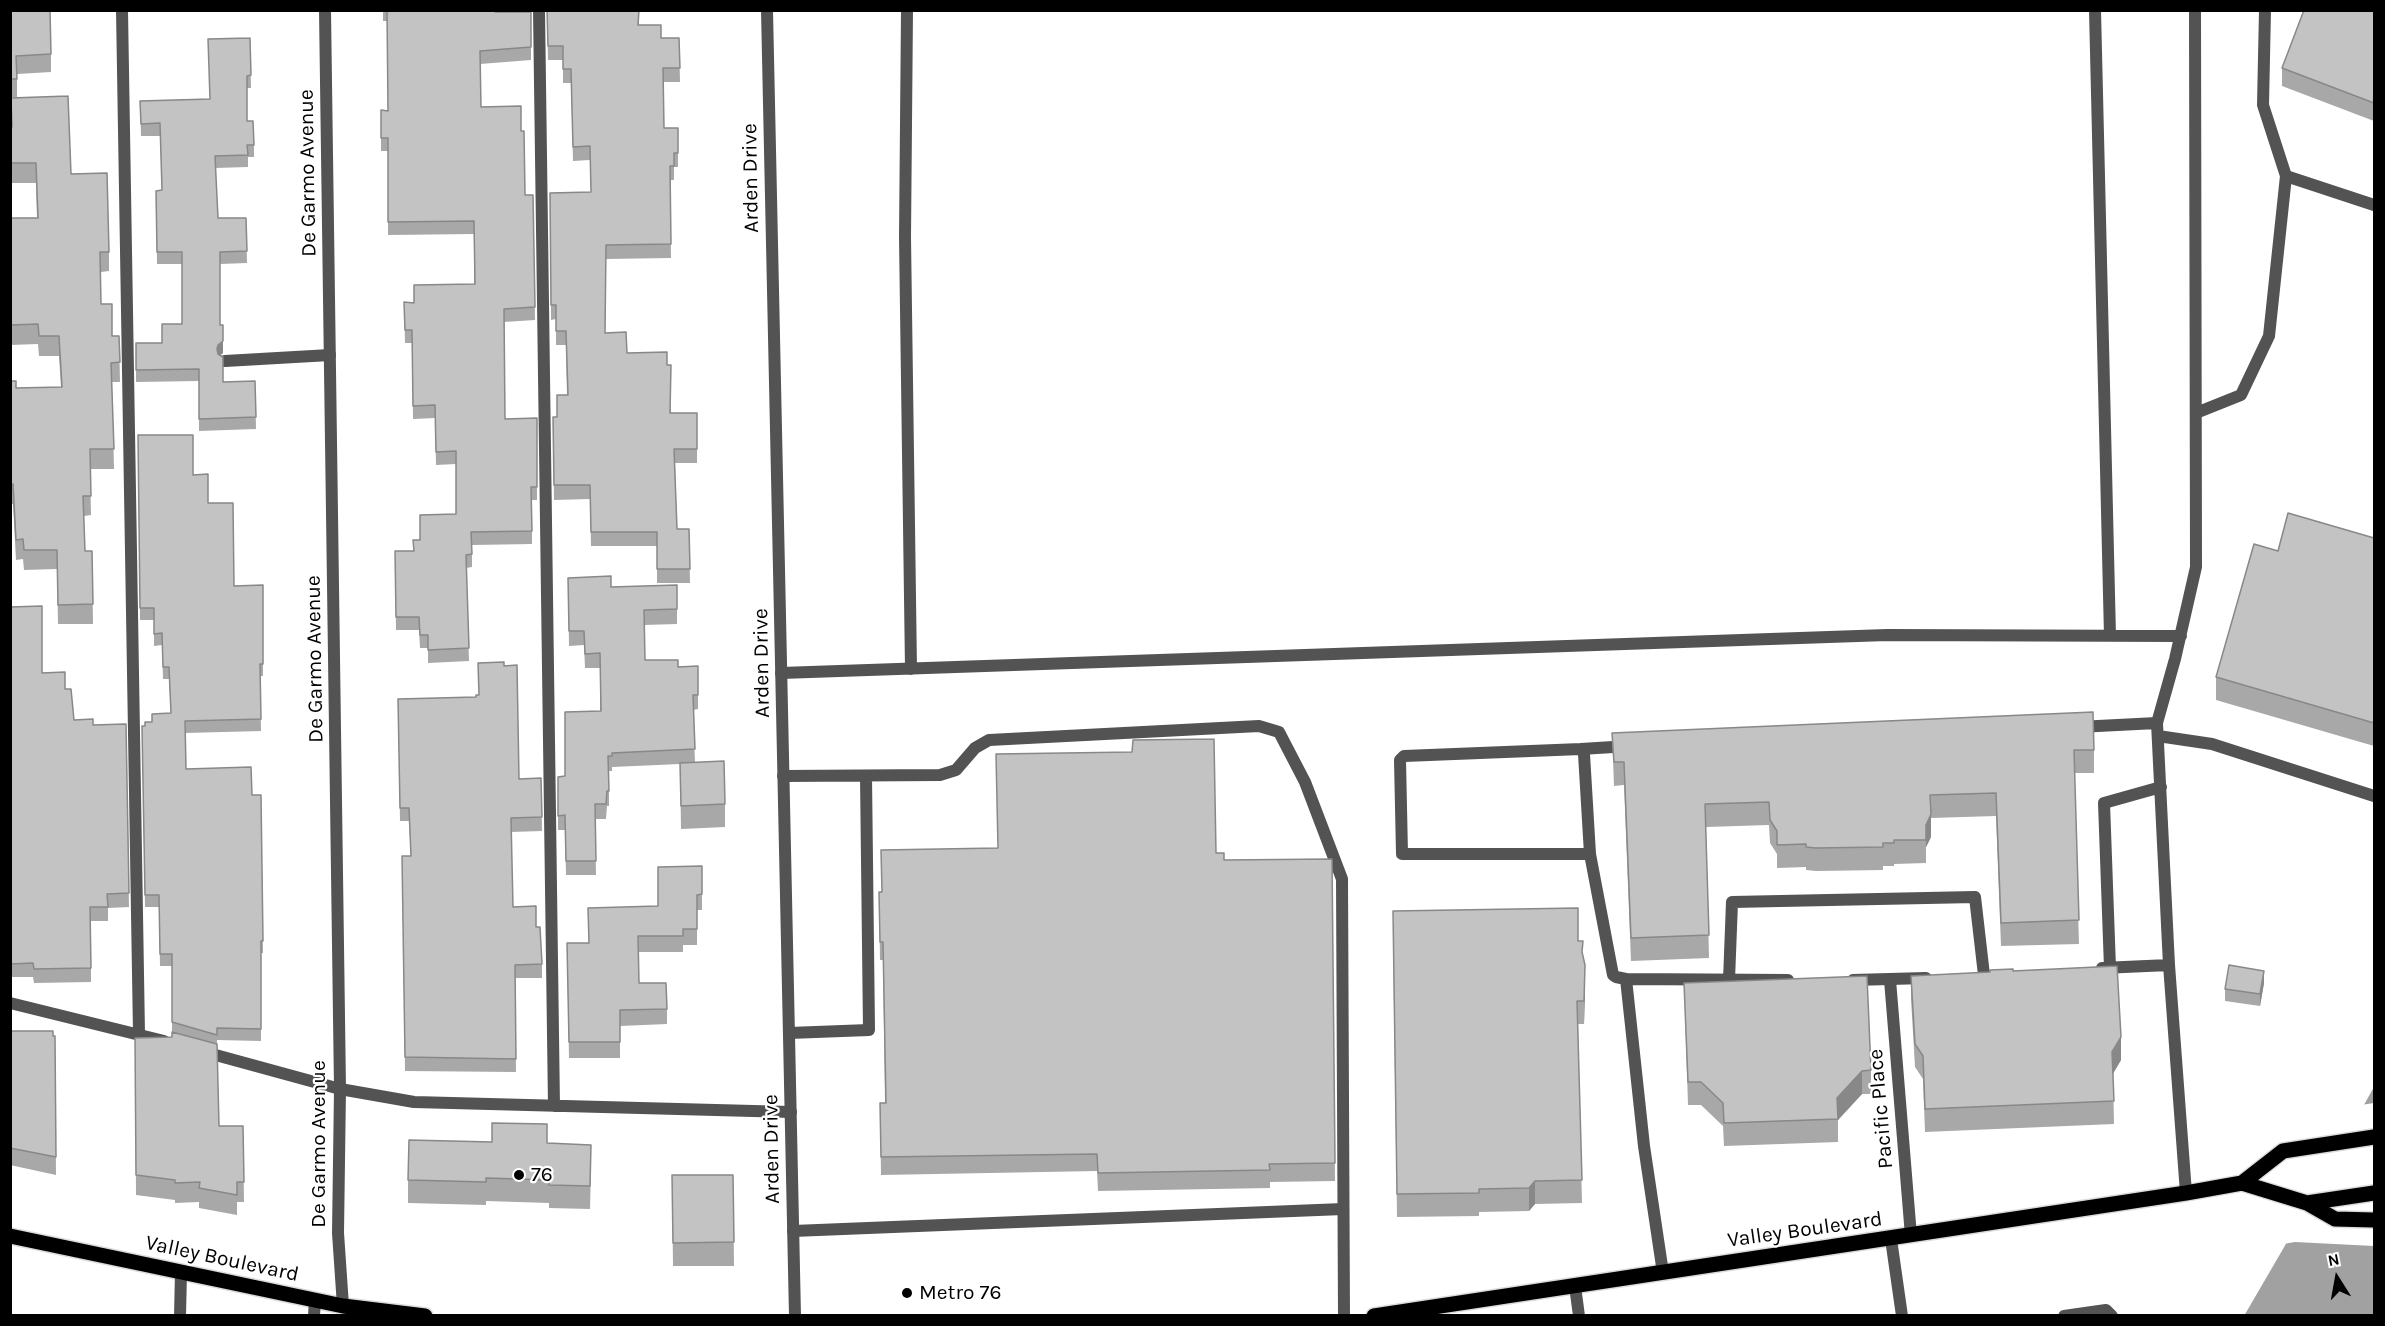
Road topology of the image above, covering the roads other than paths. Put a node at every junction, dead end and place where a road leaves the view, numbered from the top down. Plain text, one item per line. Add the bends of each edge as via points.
1 (122, 10) edge
2 (325, 10) edge
3 (539, 10) edge
4 (767, 10) edge
5 (907, 10) edge
6 (2095, 10) edge
7 (2195, 10) edge
8 (2265, 10) edge
9 (2286, 176) junction
10 (2374, 205) edge
11 (330, 356) junction
12 (225, 361) edge
13 (2196, 413) junction
14 (2110, 636) junction
15 (2181, 636) junction
16 (911, 669) junction
17 (781, 673) junction
18 (2063, 727) edge
19 (2158, 730) junction
20 (1640, 746) edge
21 (1581, 748) junction
22 (783, 776) junction
23 (866, 776) junction
24 (2160, 787) junction
25 (2374, 796) edge
26 (1590, 854) junction
27 (2169, 964) junction
28 (2110, 968) junction
29 (2087, 969) edge
30 (1984, 975) edge
31 (1937, 977) edge
32 (1626, 979) junction
33 (1729, 980) junction
34 (1798, 980) edge
35 (1844, 980) edge
36 (1890, 980) junction
37 (10, 1003) edge
38 (789, 1033) junction
39 (139, 1034) junction
40 (340, 1089) junction
41 (554, 1107) junction
42 (791, 1112) junction
43 (2374, 1137) edge
44 (2242, 1183) junction
45 (2374, 1193) edge
46 (2186, 1194) junction
47 (2307, 1203) junction
48 (1343, 1209) junction
49 (2374, 1220) edge
50 (794, 1231) junction
51 (10, 1236) edge
52 (1911, 1236) junction
53 (1891, 1239) junction
54 (181, 1272) junction
55 (1663, 1273) junction
56 (1575, 1286) junction
57 (343, 1306) junction
58 (315, 1308) edge
59 (180, 1316) edge
60 (425, 1316) edge
61 (795, 1316) edge
62 (1344, 1316) edge
63 (1374, 1316) edge
64 (1579, 1316) edge
65 (1902, 1316) edge
66 (2064, 1316) edge
67 (2112, 1316) edge

1 - 39 street
2 - 11 street, De Garmo Avenue
3 - 41 street
4 - 17 street, Arden Drive
5 - 16 street via 905,237
6 - 14 street
7 - 13 street
8 - 9 street via 2263,105
9 - 10 street
9 - 13 street via 2269,336 2241,394
11 - 12 street
11 - 40 street, De Garmo Avenue
13 - 15 street via 2196,567
14 - 15 street
14 - 16 street via 1875,636
15 - 19 street
16 - 17 street
17 - 22 street, Arden Drive
18 - 19 street
19 - 24 street
19 - 25 street
20 - 21 street
21 - 26 street
21 - 26 street via 1402,757 1400,852
22 - 23 street
22 - 38 street, Arden Drive
23 - 38 street via 869,1030
23 - 48 street via 940,776 956,770 975,748 989,740 1258,726 1279,732 1305,782 1342,879
24 - 27 street
24 - 28 street via 2104,803
26 - 32 street via 1614,975
27 - 28 street
27 - 46 street
28 - 29 street
30 - 33 street via 1975,897 1744,901 1732,902
31 - 36 street
32 - 33 street
32 - 55 street
33 - 34 street
35 - 36 street
36 - 52 street, Pacific Place
37 - 39 street
38 - 42 street, Arden Drive
39 - 40 street
40 - 41 street via 414,1102
40 - 57 street, De Garmo Avenue via 338,1233
41 - 42 street
42 - 50 street, Arden Drive
43 - 44 main road, Valley Boulevard via 2283,1151
44 - 46 main road, Valley Boulevard
44 - 47 main road, Valley Boulevard
45 - 47 main road, Valley Boulevard
46 - 52 main road, Valley Boulevard
47 - 49 main road via 2335,1220
48 - 50 street
48 - 62 street
50 - 61 street, Arden Drive
51 - 54 main road, Valley Boulevard
52 - 53 main road, Valley Boulevard
53 - 55 main road, Valley Boulevard
53 - 65 street
54 - 58 main road, Valley Boulevard
54 - 59 street
55 - 56 main road, Valley Boulevard
56 - 63 main road, Valley Boulevard
56 - 64 street
57 - 58 main road, Valley Boulevard
57 - 60 main road, Valley Boulevard
66 - 67 street via 2106,1310

